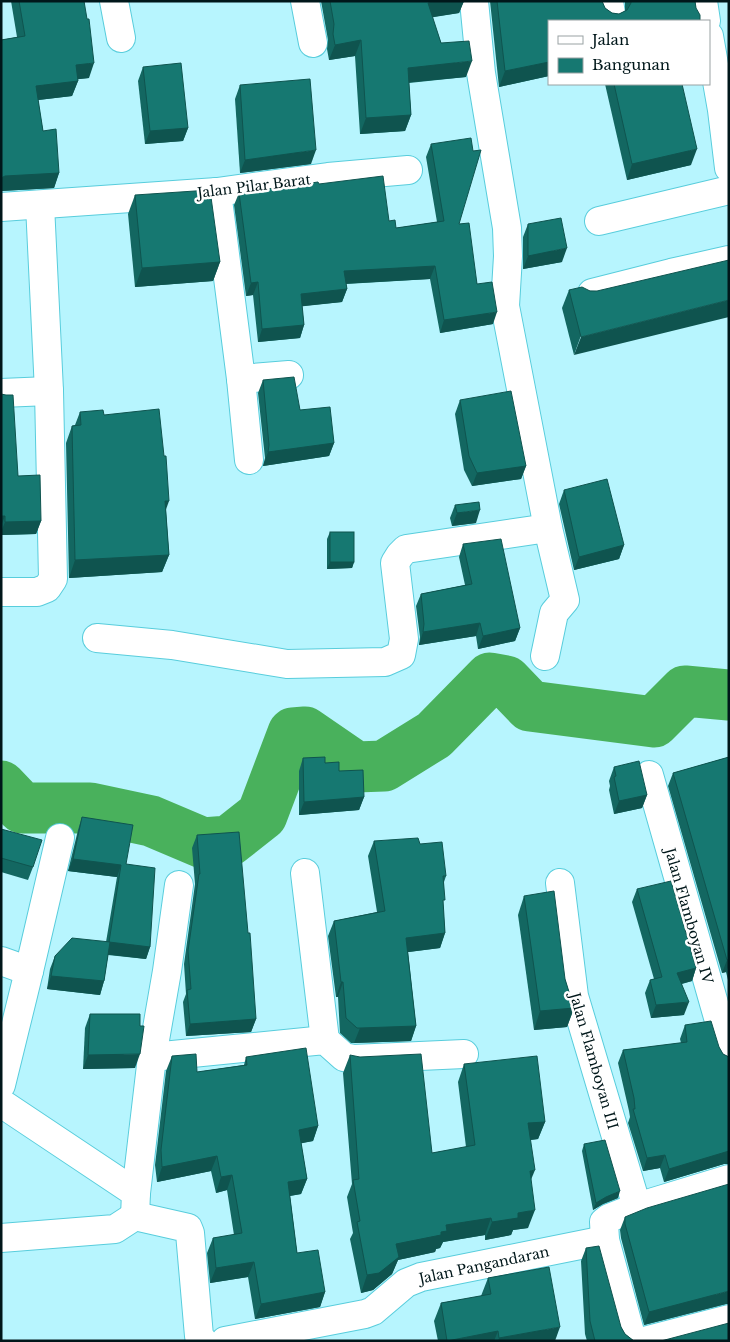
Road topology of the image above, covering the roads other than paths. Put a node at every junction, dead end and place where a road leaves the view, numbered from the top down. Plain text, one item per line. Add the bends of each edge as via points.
1 (114, 1) edge
2 (305, 1) edge
3 (474, 1) edge
4 (703, 1) edge
5 (706, 20) edge
6 (121, 38) dead end
7 (710, 41) edge
8 (313, 43) dead end
9 (725, 109) edge
10 (729, 168) edge
11 (408, 170) dead end
12 (729, 190) edge
13 (217, 192) junction
14 (40, 205) junction
15 (1, 207) edge
16 (599, 221) dead end
17 (729, 260) edge
18 (587, 294) edge
19 (289, 375) edge
20 (241, 379) junction
21 (49, 391) junction
22 (1, 392) edge
23 (249, 460) dead end
24 (548, 528) junction
25 (1, 592) edge
26 (97, 638) dead end
27 (545, 656) dead end
28 (649, 775) dead end
29 (60, 838) dead end
30 (306, 872) dead end
31 (560, 883) dead end
32 (179, 885) dead end
33 (1, 961) edge
34 (29, 970) junction
35 (325, 1040) junction
36 (464, 1054) dead end
37 (729, 1056) edge
38 (152, 1057) junction
39 (1, 1085) edge
40 (1, 1103) edge
41 (729, 1179) edge
42 (135, 1204) junction
43 (637, 1207) junction
44 (1, 1238) edge
45 (606, 1240) junction
46 (729, 1319) edge
47 (203, 1341) edge
48 (225, 1341) edge
49 (636, 1341) edge
50 (644, 1341) edge

1 - 6 street
2 - 8 street
3 - 24 street via 481,73 507,228 505,306
4 - 5 street
7 - 9 street
9 - 10 street
11 - 13 street, Jalan Pilar Barat
12 - 16 street
13 - 14 street, Jalan Pilar Barat
13 - 20 street
14 - 15 street, Jalan Pilar Barat
14 - 21 street
17 - 18 street
19 - 20 street
20 - 23 street
21 - 22 street
21 - 25 street via 53,579 47,588 37,592
24 - 26 street via 406,549 395,563 403,648 400,655 385,662 287,664 172,645
24 - 27 street via 565,600 554,613
28 - 37 street, Jalan Flamboyan IV
29 - 34 street
30 - 35 street
31 - 43 street, Jalan Flamboyan III via 574,996
32 - 38 street
33 - 34 street
34 - 39 street
35 - 36 street via 344,1057 353,1059
35 - 38 street
38 - 42 street
40 - 42 street
41 - 43 street
42 - 44 street via 114,1229
42 - 47 street via 188,1228 199,1336
43 - 45 street via 604,1222
45 - 48 street, Jalan Pangandaran via 421,1277 365,1314
45 - 49 street
46 - 50 street

